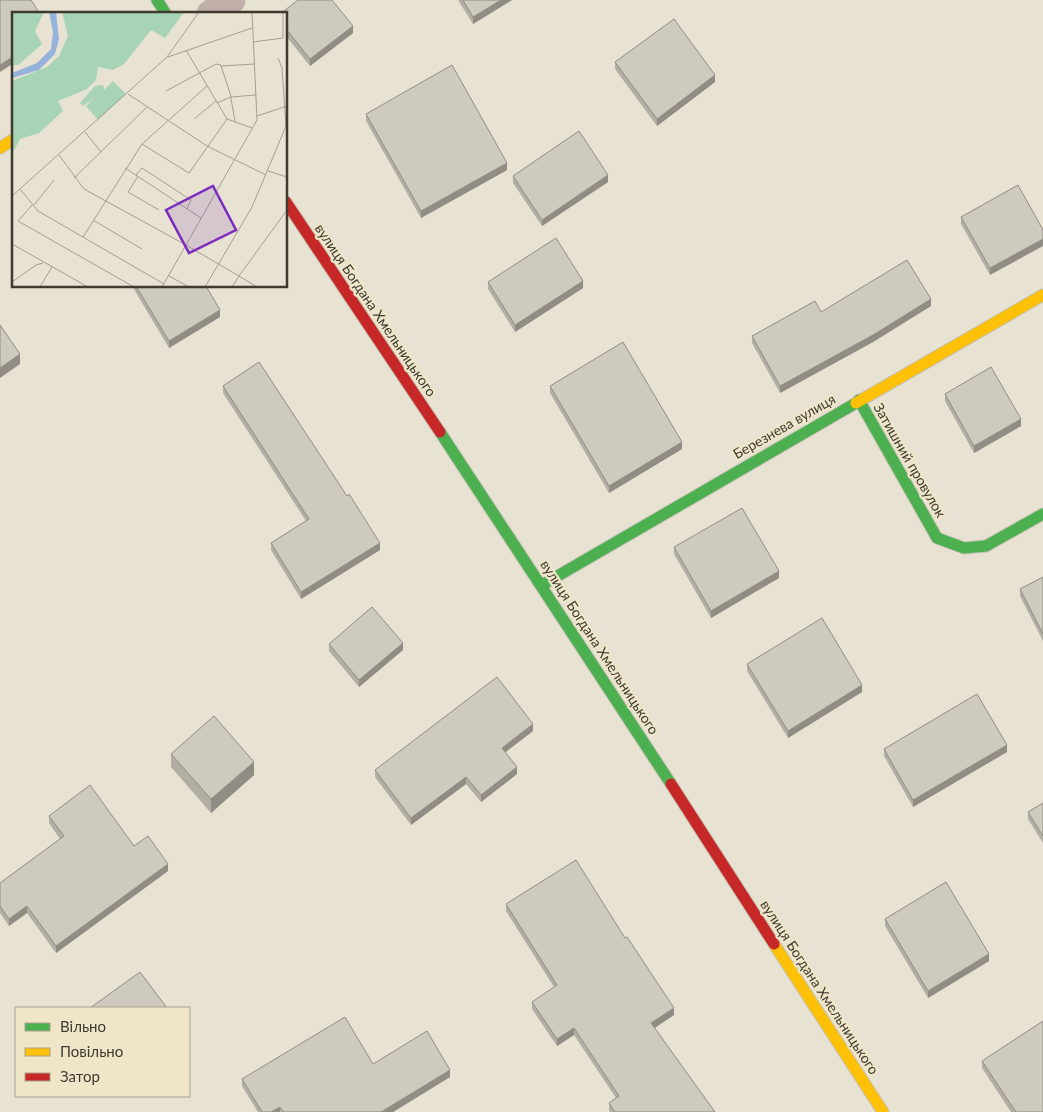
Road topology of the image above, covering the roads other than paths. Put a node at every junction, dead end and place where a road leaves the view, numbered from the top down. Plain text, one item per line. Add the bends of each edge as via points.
1 (157, 0) edge
2 (231, 0) edge
3 (165, 12) edge
4 (214, 12) edge
5 (12, 141) edge
6 (0, 148) edge
7 (288, 205) edge
8 (1043, 295) edge
9 (859, 400) junction
10 (1043, 514) edge
11 (542, 585) junction
12 (883, 1112) edge

1 - 3 main road
2 - 4 street
5 - 6 main road
7 - 11 main road, вулиця Богдана Хмельницького
8 - 9 main road, Березнева вулиця
9 - 10 main road, Затишний провулок via 937,538 964,548 986,546
9 - 11 main road, Березнева вулиця
11 - 12 main road, вулиця Богдана Хмельницького

